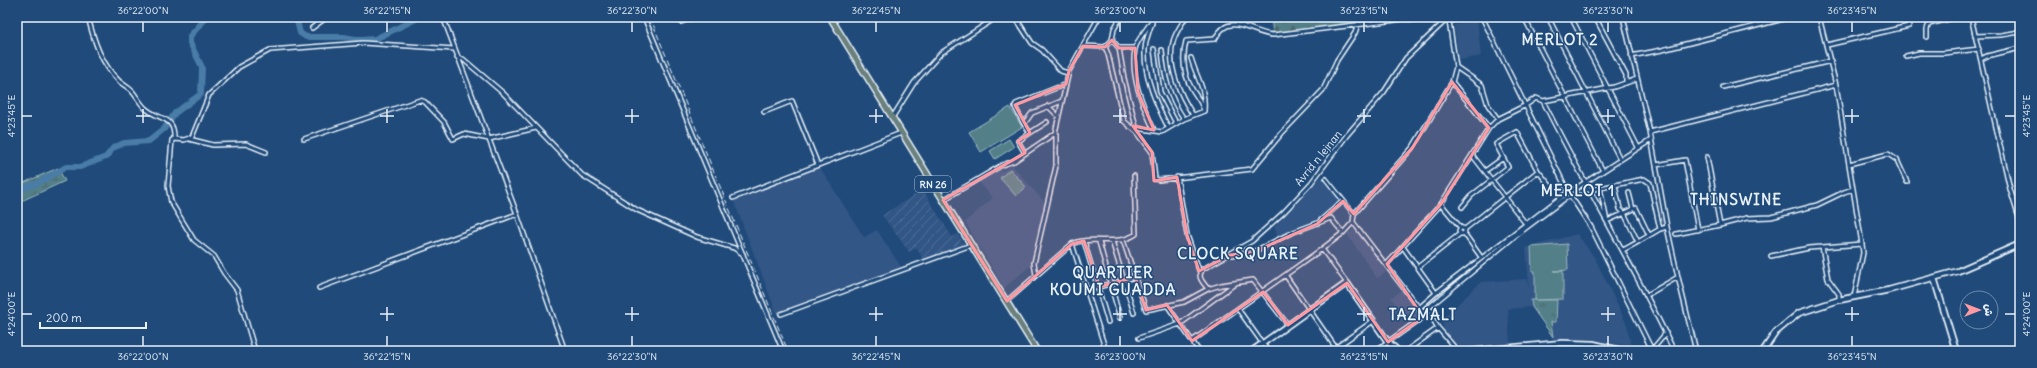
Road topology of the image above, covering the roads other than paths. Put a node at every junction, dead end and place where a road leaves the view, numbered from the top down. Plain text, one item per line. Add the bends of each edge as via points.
1 (88, 17) edge
2 (327, 17) edge
3 (443, 17) edge
4 (644, 17) edge
5 (696, 17) edge
6 (837, 17) edge
7 (991, 17) edge
8 (1015, 17) edge
9 (1099, 17) edge
10 (1121, 17) edge
11 (1186, 17) edge
12 (1450, 17) edge
13 (1470, 17) edge
14 (1482, 17) edge
15 (1524, 17) edge
16 (1548, 17) edge
17 (1571, 17) edge
18 (1595, 17) edge
19 (1623, 17) edge
20 (1791, 17) edge
21 (1820, 17) edge
22 (1957, 17) edge
23 (1971, 17) edge
24 (830, 18) edge
25 (1153, 18) edge
26 (1449, 21) junction
27 (682, 22) dead end
28 (1444, 22) junction
29 (1358, 24) junction
30 (1910, 26) dead end
31 (312, 28) dead end
32 (2020, 32) edge
33 (1976, 36) junction
34 (1927, 37) dead end
35 (1112, 40) junction
36 (1827, 45) junction
37 (1083, 46) junction
38 (1105, 47) junction
39 (1119, 48) junction
40 (1135, 48) junction
41 (2020, 48) edge
42 (454, 49) junction
43 (1154, 49) dead end
44 (1979, 49) junction
45 (1162, 50) dead end
46 (1631, 56) junction
47 (1906, 56) dead end
48 (457, 57) junction
49 (1191, 58) dead end
50 (1981, 59) junction
51 (1831, 62) junction
52 (1456, 67) junction
53 (1068, 74) junction
54 (1637, 79) junction
55 (1452, 82) junction
56 (1626, 83) junction
57 (1066, 84) junction
58 (1836, 85) junction
59 (1723, 87) dead end
60 (1607, 88) junction
61 (1586, 92) junction
62 (1565, 96) junction
63 (1062, 101) junction
64 (1544, 101) junction
65 (1526, 105) junction
66 (1048, 106) junction
67 (1204, 111) junction
68 (764, 112) dead end
69 (1193, 115) junction
70 (1058, 116) junction
71 (892, 118) junction
72 (1184, 119) junction
73 (1498, 119) junction
74 (1047, 122) dead end
75 (1176, 123) junction
76 (1024, 124) junction
77 (1130, 127) junction
78 (1136, 127) junction
79 (1168, 127) junction
80 (536, 128) junction
81 (1489, 128) junction
82 (1154, 130) junction
83 (1650, 132) junction
84 (901, 133) junction
85 (1030, 134) junction
86 (1056, 134) junction
87 (174, 139) junction
88 (189, 139) junction
89 (304, 139) dead end
90 (488, 139) junction
91 (1651, 140) junction
92 (1638, 147) junction
93 (266, 152) dead end
94 (1025, 153) junction
95 (1473, 156) junction
96 (1707, 157) dead end
97 (1503, 158) junction
98 (1620, 159) junction
99 (1849, 164) junction
100 (818, 165) junction
101 (1656, 165) junction
102 (1485, 171) junction
103 (1538, 171) junction
104 (1603, 171) junction
105 (1134, 176) dead end
106 (1177, 177) junction
107 (1326, 179) dead end
108 (1492, 180) junction
109 (1585, 182) junction
110 (1907, 182) dead end
111 (1615, 185) junction
112 (1552, 188) dead end
113 (1600, 188) junction
114 (1853, 189) junction
115 (1578, 190) junction
116 (1589, 190) junction
117 (1568, 192) junction
118 (1629, 193) dead end
119 (1570, 196) junction
120 (733, 198) dead end
121 (1505, 198) junction
122 (943, 200) junction
123 (1343, 201) junction
124 (1441, 204) junction
125 (1462, 207) dead end
126 (1633, 209) junction
127 (1624, 213) junction
128 (517, 214) junction
129 (1354, 214) junction
130 (2020, 221) edge
131 (1353, 222) junction
132 (1607, 222) junction
133 (1317, 224) junction
134 (1525, 224) junction
135 (1720, 225) junction
136 (1528, 227) junction
137 (1667, 227) junction
138 (1463, 228) junction
139 (1660, 229) junction
140 (1698, 230) junction
141 (1462, 233) junction
142 (1343, 234) junction
143 (1676, 234) dead end
144 (1649, 235) junction
145 (1112, 240) junction
146 (1123, 240) junction
147 (1084, 241) junction
148 (1099, 242) junction
149 (1638, 242) junction
150 (1072, 244) junction
151 (1862, 244) junction
152 (2020, 244) edge
153 (971, 245) junction
154 (1403, 247) junction
155 (1822, 248) junction
156 (1240, 249) junction
157 (1322, 249) junction
158 (1623, 250) junction
159 (743, 254) junction
160 (1230, 255) junction
161 (1244, 255) junction
162 (1771, 256) dead end
163 (1481, 257) junction
164 (1387, 264) junction
165 (1418, 267) junction
166 (1200, 273) junction
167 (1036, 275) junction
168 (1286, 276) junction
169 (1135, 277) junction
170 (1678, 277) junction
171 (1934, 278) junction
172 (1124, 280) junction
173 (1238, 282) junction
174 (1347, 283) junction
175 (1110, 284) junction
176 (1099, 287) junction
177 (319, 288) dead end
178 (1208, 289) junction
179 (1087, 290) junction
180 (1263, 292) junction
181 (1436, 293) junction
182 (1647, 295) junction
183 (1854, 297) junction
184 (1839, 300) junction
185 (1007, 301) junction
186 (1167, 305) junction
187 (1419, 308) junction
188 (1238, 309) junction
189 (1310, 310) junction
190 (1134, 313) dead end
191 (1425, 313) junction
192 (781, 314) dead end
193 (1431, 316) junction
194 (1120, 318) dead end
195 (1373, 321) junction
196 (1108, 322) dead end
197 (1180, 324) junction
198 (1288, 325) junction
199 (1438, 328) junction
200 (1666, 333) junction
201 (1139, 338) dead end
202 (1192, 341) junction
203 (1388, 342) junction
204 (1262, 343) junction
205 (1336, 347) junction
206 (1651, 350) edge
207 (255, 351) edge
208 (565, 351) edge
209 (783, 351) edge
210 (1037, 351) edge
211 (1106, 351) edge
212 (1199, 351) edge
213 (1252, 351) edge
214 (1268, 351) edge
215 (1331, 351) edge
216 (1338, 351) edge
217 (1375, 351) edge
218 (1398, 351) edge
219 (1406, 351) edge
220 (1455, 351) edge
221 (1474, 351) edge
222 (1624, 351) edge
223 (1674, 351) edge
224 (1696, 351) edge
225 (1763, 351) edge
226 (1956, 351) edge

1 - 87 street via 97,48 107,65 144,108 170,123
2 - 31 street
3 - 42 street
4 - 159 street
5 - 27 street
6 - 24 street
7 - 71 street via 991,21 941,53 914,83
8 - 53 street via 1032,43 1042,50 1057,68
9 - 37 street
10 - 35 street via 1114,29
11 - 69 street via 1175,35 1172,48 1178,85
12 - 26 street
13 - 26 street
14 - 65 street
15 - 62 street
16 - 61 street
17 - 60 street
18 - 56 street via 1626,75
19 - 46 street
20 - 46 street
21 - 36 street
22 - 34 street via 1929,24 1926,29
23 - 33 street
24 - 71 main road, RN 26
25 - 40 street
25 - 79 street via 1145,49 1147,70 1152,95
26 - 28 street
26 - 52 street
28 - 29 street via 1414,19
28 - 156 street, Avrid n lejnan via 1406,58 1384,92 1311,183 1276,220
29 - 67 street via 1273,35 1262,34 1238,24 1226,27 1215,39 1186,40 1183,54 1185,72
29 - 106 street via 1323,90 1282,132 1252,169
30 - 36 street
32 - 33 street
33 - 44 street
35 - 38 street
35 - 39 street
36 - 51 street
37 - 38 street
37 - 53 street
38 - 77 street via 1121,112 1124,121
39 - 40 street
39 - 78 street
40 - 82 street via 1134,65 1138,92
41 - 50 street
42 - 48 street
42 - 88 street via 363,43 270,50 239,67 209,95 196,131
43 - 75 street via 1160,92
44 - 47 street via 1944,53 1919,52
44 - 50 street
45 - 72 street via 1166,84 1174,104
46 - 54 street
48 - 80 street via 463,59 503,93
48 - 90 street
49 - 67 street via 1204,91
50 - 130 street via 2010,190
51 - 58 street
51 - 59 street
52 - 55 street
52 - 73 street via 1482,85 1488,106
53 - 57 street
54 - 56 street
54 - 83 street
55 - 81 street
55 - 129 street via 1413,147
56 - 60 street
57 - 63 street
57 - 76 street via 1016,104 1015,107
58 - 83 street
58 - 99 street
60 - 61 street
60 - 92 street
61 - 62 street
61 - 98 street
62 - 64 street
62 - 104 street
63 - 66 street
63 - 70 street
64 - 65 street via 1536,98
64 - 109 street
65 - 73 street
65 - 117 street
66 - 70 street
66 - 76 street via 1032,113
67 - 69 street
68 - 100 street via 792,101
69 - 72 street
70 - 86 street
71 - 84 main road, RN 26
72 - 75 street
73 - 81 street
74 - 85 street
75 - 79 street
76 - 85 street
77 - 78 street
77 - 106 street via 1152,152 1155,179
78 - 82 street
79 - 82 street via 1162,132
80 - 90 street
80 - 159 street via 582,176 637,210 697,237 734,248
81 - 95 street
83 - 91 street
84 - 100 street
84 - 122 main road, RN 26
85 - 94 street via 1018,141
86 - 94 street
86 - 167 street via 1056,166 1034,263
87 - 88 street
87 - 207 street via 171,142 168,186 171,202 194,240 214,256 237,290
88 - 93 street via 212,145 246,144
89 - 90 street via 420,100 425,102 445,125 452,138 464,134
90 - 128 street
91 - 92 street
91 - 101 street
92 - 98 street
94 - 122 street
95 - 102 street
95 - 124 street
96 - 135 street
97 - 102 street
97 - 103 street via 1496,144 1517,132
97 - 108 street via 1508,167
98 - 104 street
99 - 110 street via 1888,154 1897,160
99 - 114 street
100 - 120 street
101 - 137 street
101 - 140 street via 1685,160
102 - 108 street
103 - 112 street
103 - 121 street
104 - 109 street
105 - 146 street via 1136,234
106 - 166 street via 1187,235
107 - 123 street
108 - 121 street
108 - 125 street via 1471,196
109 - 115 street
109 - 116 street
111 - 113 street
111 - 127 street via 1620,209
111 - 139 street via 1644,179 1650,184
113 - 116 street
113 - 132 street
114 - 135 street via 1810,207 1771,217 1747,218
114 - 151 street
115 - 116 street
115 - 117 street
115 - 119 street
116 - 132 street
117 - 119 street
117 - 134 street
118 - 126 street
119 - 136 street
119 - 206 street via 1591,227
121 - 134 street
121 - 138 street
122 - 153 main road, RN 26
123 - 129 street
123 - 133 street
124 - 138 street
124 - 154 street
126 - 127 street
126 - 144 street via 1636,208
127 - 132 street
127 - 149 street
128 - 177 street
128 - 208 street
129 - 131 street
131 - 142 street
131 - 164 street
132 - 158 street
133 - 142 street via 1331,218
133 - 161 street
134 - 136 street
134 - 163 street
135 - 140 street
136 - 191 street via 1478,266
137 - 139 street
137 - 170 street
138 - 141 street
139 - 144 street
140 - 143 street
141 - 163 street
141 - 165 street
142 - 157 street
144 - 149 street
145 - 146 street
145 - 148 street
145 - 172 street
146 - 169 street
147 - 148 street
147 - 150 street
147 - 176 street
148 - 175 street
149 - 158 street
150 - 167 street
150 - 179 street
151 - 155 street
151 - 183 street via 1863,252
152 - 171 main road via 1958,271
153 - 185 main road, RN 26
153 - 192 street
154 - 164 street
154 - 165 street
155 - 162 street via 1809,248
155 - 184 street via 1828,279 1839,294
156 - 160 street, Avrid n lejnan
156 - 161 street
157 - 168 street
157 - 174 street
158 - 182 street
159 - 209 street
160 - 161 street
160 - 166 street, Avrid n lejnan
163 - 181 street
164 - 187 street
165 - 181 street
166 - 178 street
167 - 185 street
168 - 180 street
168 - 189 street
169 - 172 street
169 - 186 street via 1146,310
170 - 182 street
170 - 224 street
171 - 183 main road
171 - 226 main road
172 - 175 street
172 - 190 street
173 - 178 street
173 - 180 street via 1253,280
173 - 197 street
174 - 189 main road
174 - 195 main road
175 - 176 street
175 - 194 street
176 - 179 street
176 - 196 street
178 - 186 street via 1184,302
179 - 211 street
180 - 188 street
180 - 198 street
181 - 187 street
182 - 200 street
183 - 184 main road
184 - 225 main road via 1799,314 1776,332
185 - 210 main road, RN 26
186 - 197 street
187 - 191 street
188 - 202 street
188 - 204 street
189 - 198 main road
189 - 205 street
191 - 193 street
191 - 193 street via 1433,311
191 - 203 street
193 - 199 street
195 - 203 main road
195 - 205 street
197 - 201 street
197 - 202 street
198 - 204 main road
199 - 219 street
199 - 220 street
200 - 206 street
200 - 223 street
202 - 212 street
203 - 217 street
203 - 218 main road
204 - 213 main road
204 - 214 street
205 - 215 street
205 - 216 street
221 - 222 main road via 1562,343 1593,344

